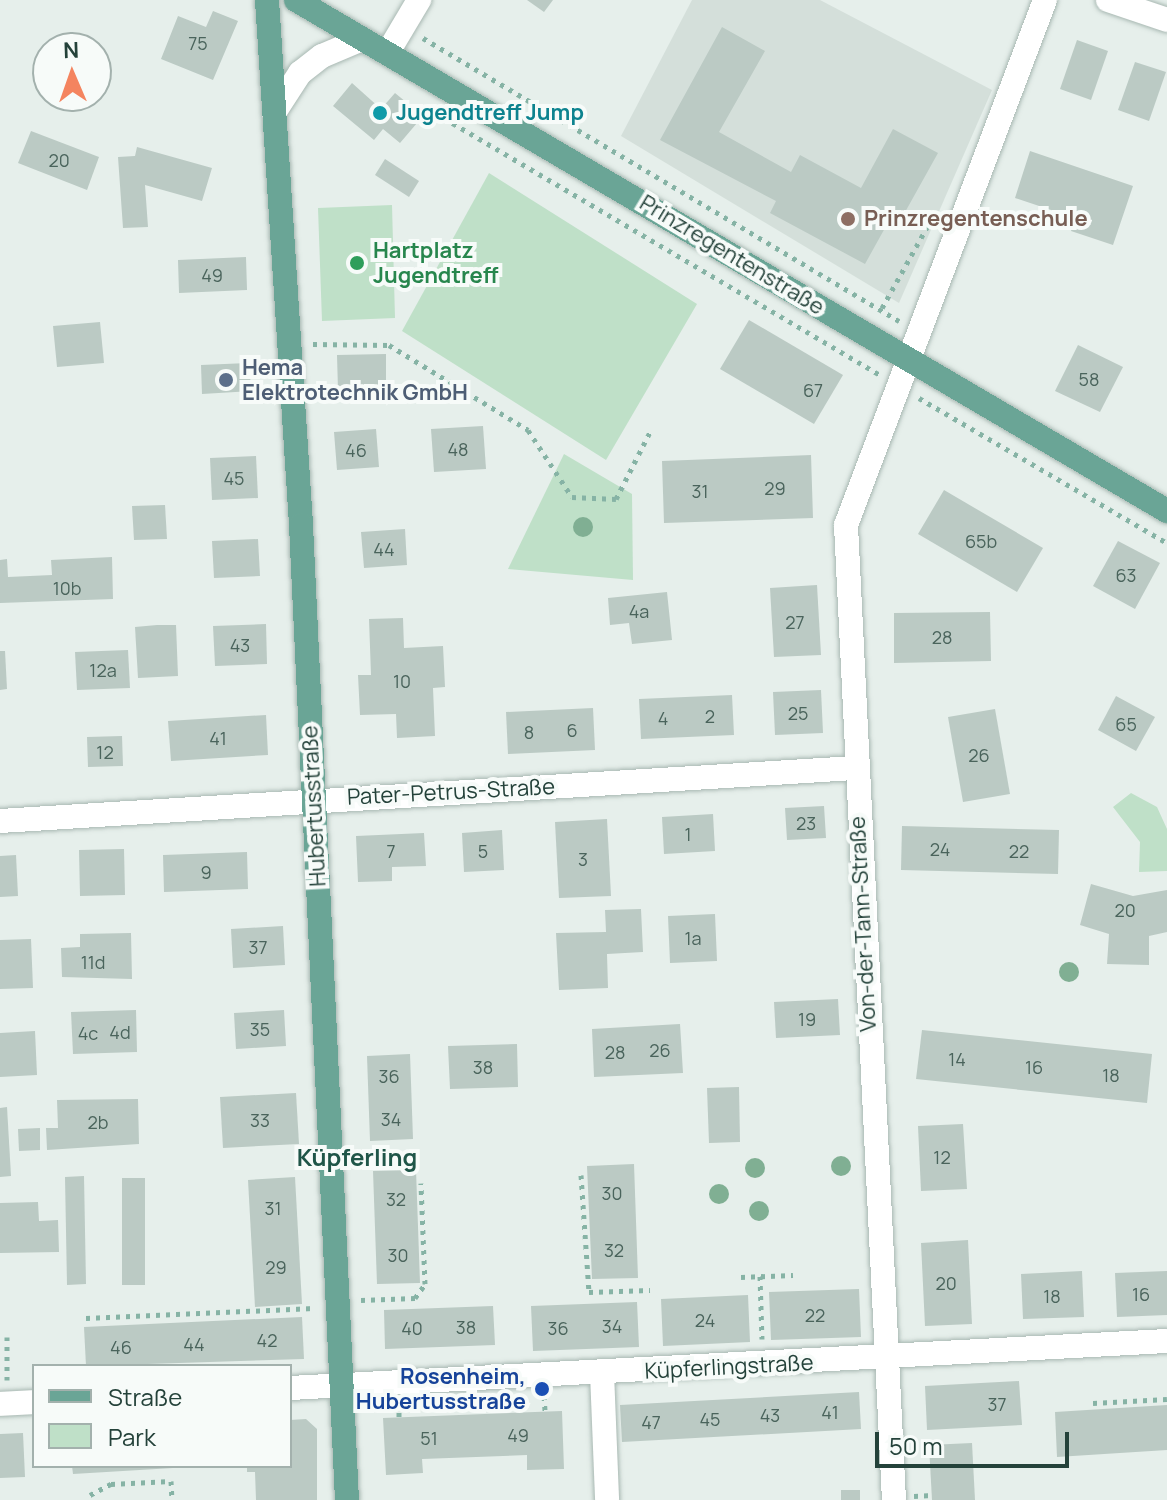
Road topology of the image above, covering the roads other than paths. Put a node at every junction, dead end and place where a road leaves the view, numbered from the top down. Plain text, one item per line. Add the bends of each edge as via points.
1 (267, 0) edge
2 (296, 0) edge
3 (419, 0) edge
4 (1045, 0) edge
5 (1108, 0) edge
6 (1167, 20) edge
7 (362, 39) junction
8 (388, 52) junction
9 (274, 113) junction
10 (906, 357) junction
11 (1167, 511) edge
12 (855, 768) junction
13 (314, 800) junction
14 (0, 821) edge
15 (1167, 1341) edge
16 (884, 1360) junction
17 (602, 1373) junction
18 (343, 1386) junction
19 (292, 1388) edge
20 (4, 1394) edge
21 (32, 1401) edge
22 (347, 1500) edge
23 (607, 1500) edge
24 (894, 1500) edge

1 - 9 main road, Hubertusstraße
2 - 7 main road, Prinzregentenstraße
3 - 8 street
4 - 10 street, Von-der-Tann-Straße
5 - 6 street
7 - 8 main road, Prinzregentenstraße
7 - 9 street via 322,56 300,73
8 - 10 main road, Prinzregentenstraße
9 - 13 main road, Hubertusstraße
10 - 11 main road, Prinzregentenstraße
10 - 12 street, Von-der-Tann-Straße via 846,525
12 - 13 street, Pater-Petrus-Straße
12 - 16 street, Von-der-Tann-Straße
13 - 14 street, Pater-Petrus-Straße
13 - 18 main road, Hubertusstraße via 343,1303
15 - 16 street, Küpferlingstraße
16 - 17 street, Küpferlingstraße
16 - 24 street, Von-der-Tann-Straße
17 - 18 street, Küpferlingstraße
17 - 23 street
18 - 19 street, Küpferlingstraße
18 - 22 main road, Hubertusstraße
20 - 21 street

